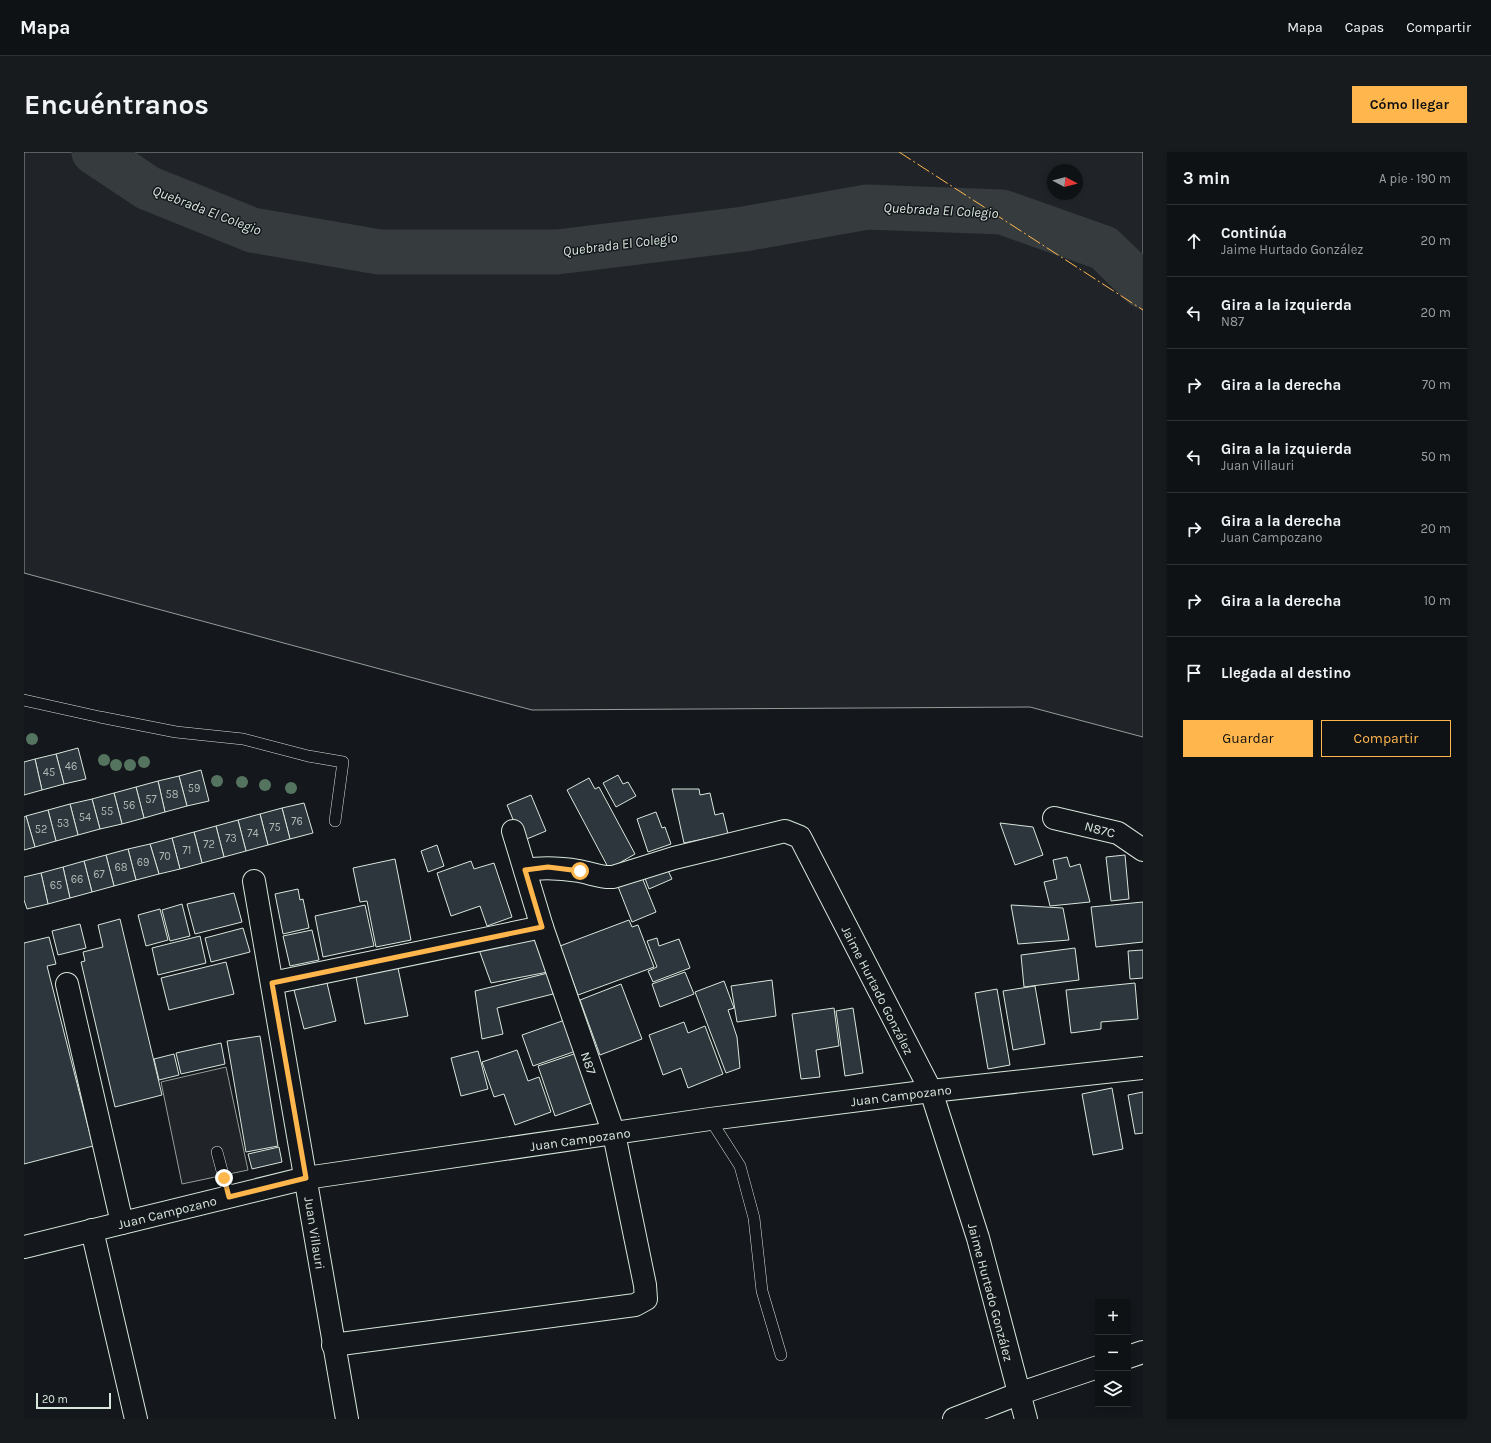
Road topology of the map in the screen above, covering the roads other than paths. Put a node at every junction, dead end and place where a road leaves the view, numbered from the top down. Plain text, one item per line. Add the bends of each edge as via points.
1 (24, 700) edge
2 (1054, 818) dead end
3 (335, 822) dead end
4 (512, 831) dead end
5 (1143, 850) edge
6 (525, 870) junction
7 (254, 881) dead end
8 (542, 927) junction
9 (272, 983) junction
10 (67, 984) dead end
11 (1143, 1068) edge
12 (931, 1091) junction
13 (710, 1119) junction
14 (614, 1134) junction
15 (217, 1152) dead end
16 (306, 1178) junction
17 (229, 1197) junction
18 (122, 1223) junction
19 (92, 1230) junction
20 (24, 1247) edge
21 (333, 1345) junction
22 (1143, 1352) edge
23 (781, 1355) dead end
24 (1131, 1356) edge
25 (1095, 1368) edge
26 (1018, 1394) junction
27 (136, 1419) edge
28 (347, 1419) edge
29 (954, 1419) edge
30 (1026, 1419) edge

1 - 3 lane via 176,732 243,739 343,762
2 - 5 street, N87C via 1118,833
4 - 6 street, N87
6 - 8 street, N87
6 - 12 street, Jaime Hurtado González via 548,867 580,871 606,878 674,858 785,831 800,837
7 - 9 street, Juan Villauri
8 - 9 street
8 - 14 street, N87
9 - 16 street, Juan Villauri
10 - 18 street
11 - 12 street, Juan Campozano
12 - 13 street, Juan Campozano
12 - 26 street, Jaime Hurtado González via 978,1238
13 - 14 street, Juan Campozano
13 - 23 lane via 740,1166 754,1218 762,1291
14 - 16 street, Juan Campozano
14 - 21 street, N87 via 646,1299 635,1305
15 - 17 lane
16 - 17 street, Juan Campozano
16 - 21 street, Juan Villauri
17 - 18 street, Juan Campozano
18 - 19 street, Juan Campozano
19 - 20 street, Juan Campozano
19 - 27 street
21 - 28 street, Juan Villauri
22 - 24 street
25 - 26 street
26 - 29 street
26 - 30 street, Jaime Hurtado González

